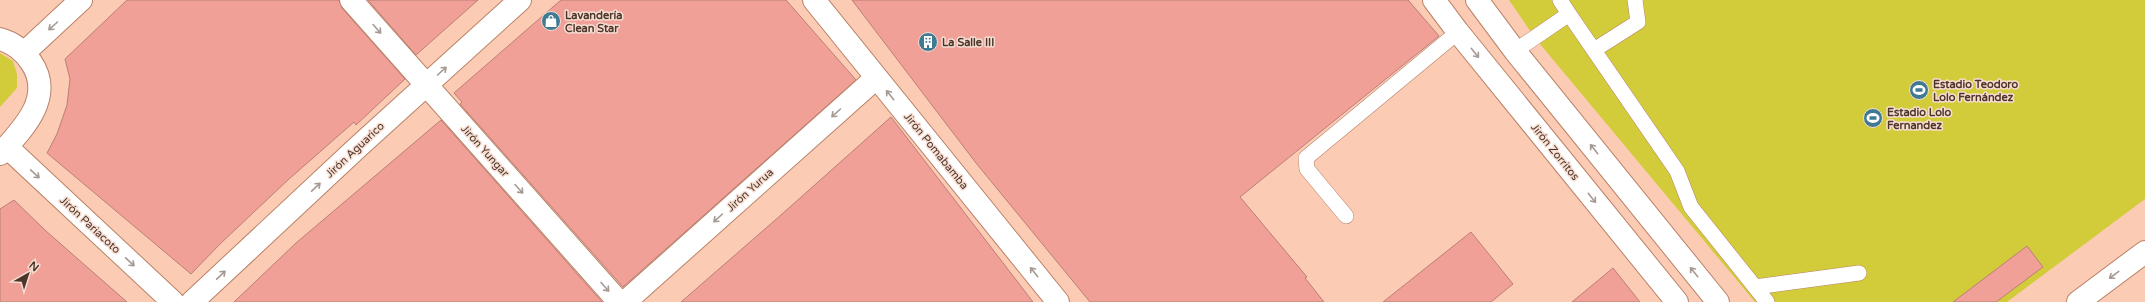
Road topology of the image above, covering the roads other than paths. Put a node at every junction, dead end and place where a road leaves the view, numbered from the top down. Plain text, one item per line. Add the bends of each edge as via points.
1 (81, 0) edge
2 (351, 0) edge
3 (520, 0) edge
4 (814, 0) edge
5 (1434, 0) edge
6 (1477, 0) edge
7 (1560, 0) edge
8 (1635, 0) edge
9 (1569, 14) junction
10 (1458, 32) junction
11 (0, 39) edge
12 (1594, 50) junction
13 (1515, 51) junction
14 (24, 52) junction
15 (876, 78) junction
16 (426, 85) junction
17 (3, 151) edge
18 (1346, 216) dead end
19 (2145, 252) edge
20 (1858, 273) dead end
21 (1755, 287) junction
22 (173, 302) edge
23 (192, 302) edge
24 (619, 302) edge
25 (624, 302) edge
26 (1058, 302) edge
27 (1677, 302) edge
28 (1718, 302) edge
29 (1768, 302) edge
30 (2078, 302) edge

1 -> 14 street
2 -> 16 street, Jirón Yungar
16 -> 3 street, Jirón Aguarico
4 - 15 street, Jirón Pomabamba
5 - 10 street, Jirón Zorritos
6 - 13 street
7 - 9 lane
8 - 12 lane via 1638,22
9 - 12 lane
9 - 13 lane
10 - 18 lane via 1306,158 1307,169
10 -> 27 street, Jirón Zorritos
11 - 14 street via 11,42
12 - 21 lane via 1677,171 1691,207
28 -> 13 street
14 - 17 street via 37,70 41,92 29,120
15 -> 25 street, Jirón Yurua
26 -> 15 street, Jirón Pomabamba
23 -> 16 street, Jirón Aguarico
16 -> 24 street, Jirón Yungar
17 -> 22 street, Jirón Pariacoto
19 -> 30 street
20 - 21 lane
21 - 29 lane

